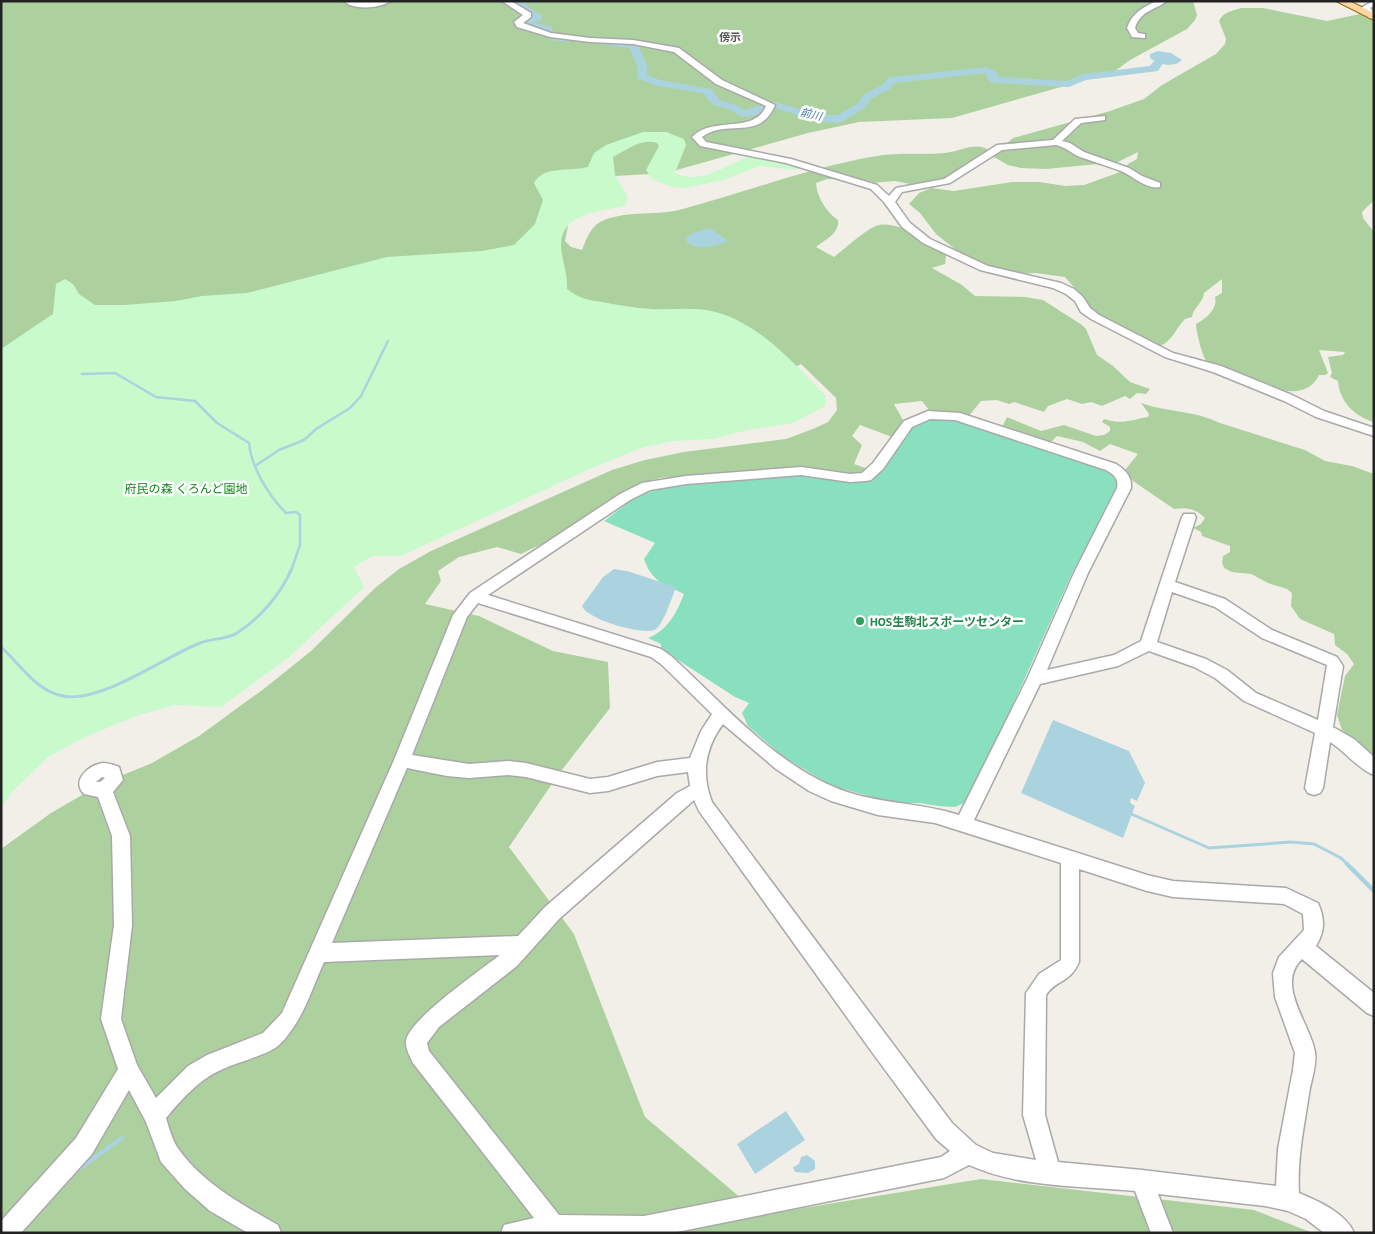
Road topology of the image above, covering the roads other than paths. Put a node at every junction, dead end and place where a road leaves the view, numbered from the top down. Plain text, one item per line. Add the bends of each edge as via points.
1 (347, 1) edge
2 (388, 1) edge
3 (505, 1) edge
4 (1164, 1) edge
5 (1341, 1) edge
6 (1374, 2) edge
7 (1373, 16) edge
8 (1142, 36) dead end
9 (1102, 118) dead end
10 (1056, 142) junction
11 (1158, 185) dead end
12 (890, 202) junction
13 (1374, 432) edge
14 (1189, 517) dead end
15 (1167, 585) junction
16 (475, 597) junction
17 (1148, 645) junction
18 (1036, 679) junction
19 (721, 714) junction
20 (1324, 730) junction
21 (402, 760) junction
22 (696, 764) junction
23 (1374, 768) edge
24 (1314, 788) dead end
25 (104, 790) dead end
26 (697, 790) junction
27 (963, 824) junction
28 (1070, 860) junction
29 (523, 945) junction
30 (1303, 947) junction
31 (318, 953) junction
32 (1374, 1006) edge
33 (129, 1070) junction
34 (154, 1116) junction
35 (968, 1153) junction
36 (1050, 1171) junction
37 (1142, 1181) junction
38 (1288, 1200) junction
39 (554, 1226) junction
40 (6, 1233) edge
41 (270, 1233) edge
42 (512, 1233) edge
43 (1162, 1233) edge
44 (1343, 1233) edge

1 - 2 street via 348,4 359,5
3 - 12 street via 528,15 518,22 520,25 548,35 633,42 676,50 719,82 771,106 766,115 754,123 714,127 700,134 698,140 711,147 788,162 866,184 881,192
4 - 8 street via 1136,15 1131,28 1135,35
5 - 7 main road
6 - 7 street via 1366,7
9 - 10 street via 1078,121
10 - 11 street
10 - 12 street via 1000,147 947,181 900,190
12 - 13 street via 908,227 949,254 986,269 1034,278 1062,288 1079,298 1085,310 1094,317 1169,354 1216,369 1320,414
14 - 15 street
15 - 17 street
15 - 20 street via 1220,603 1267,634 1332,661 1335,666
16 - 18 street via 625,497 648,486 801,471 866,477 878,466 908,424 928,414 946,414 1111,467 1125,479 1124,488 1081,573
16 - 19 street via 656,653
16 - 21 street via 460,615
17 - 18 street via 1118,660
17 - 20 street via 1200,663 1221,674 1250,697
18 - 27 street
19 - 22 street via 703,739
19 - 27 street via 766,754 823,790 866,805 934,815
20 - 23 street via 1348,744
20 - 24 street
21 - 22 street via 469,772 508,768 526,770 590,786 658,769
21 - 31 street
22 - 26 street
25 - 33 street via 120,836 123,926 110,1019
26 - 29 street via 683,798 552,913
26 - 35 street via 730,842 876,1041 944,1130
27 - 28 street
28 - 30 street via 1173,888 1286,896 1310,909 1315,920 1312,938
28 - 36 street via 1069,966 1046,980 1036,992 1034,1115
29 - 31 street
29 - 39 street via 510,959 432,1020 416,1041 420,1056
30 - 32 street
30 - 38 street via 1283,970 1282,990 1305,1051 1286,1174
31 - 34 street via 289,1020 270,1040 214,1062 195,1074
33 - 34 street
33 - 40 street via 84,1146
34 - 41 street via 169,1154 193,1181 218,1204
35 - 36 street via 992,1164
35 - 39 street via 944,1168 644,1226
36 - 37 street
37 - 38 street
37 - 43 street
38 - 44 street via 1314,1211
39 - 42 street

